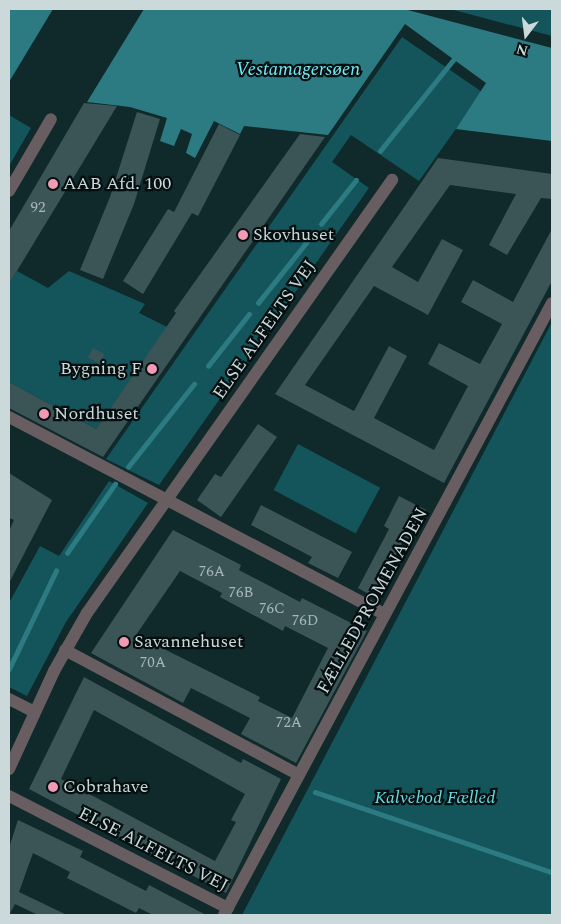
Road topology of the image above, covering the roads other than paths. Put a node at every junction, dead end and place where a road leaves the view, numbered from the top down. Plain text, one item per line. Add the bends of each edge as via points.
1 (51, 120) dead end
2 (392, 180) dead end
3 (9, 191) edge
4 (552, 303) edge
5 (9, 417) edge
6 (166, 500) junction
7 (384, 614) junction
8 (66, 650) junction
9 (9, 699) edge
10 (34, 712) junction
11 (9, 769) edge
12 (299, 775) junction
13 (9, 796) edge
14 (226, 912) edge

1 - 3 street
2 - 6 street, ELSE ALFELTS VEJ
4 - 7 street, FÆLLEDPROMENADEN
5 - 6 street
6 - 7 street
6 - 8 street, ELSE ALFELTS VEJ via 101,592
7 - 12 street, FÆLLEDPROMENADEN
8 - 10 street, ELSE ALFELTS VEJ
8 - 12 street
9 - 10 street
10 - 11 street, ELSE ALFELTS VEJ
12 - 14 street, FÆLLEDPROMENADEN
13 - 14 street, ELSE ALFELTS VEJ

